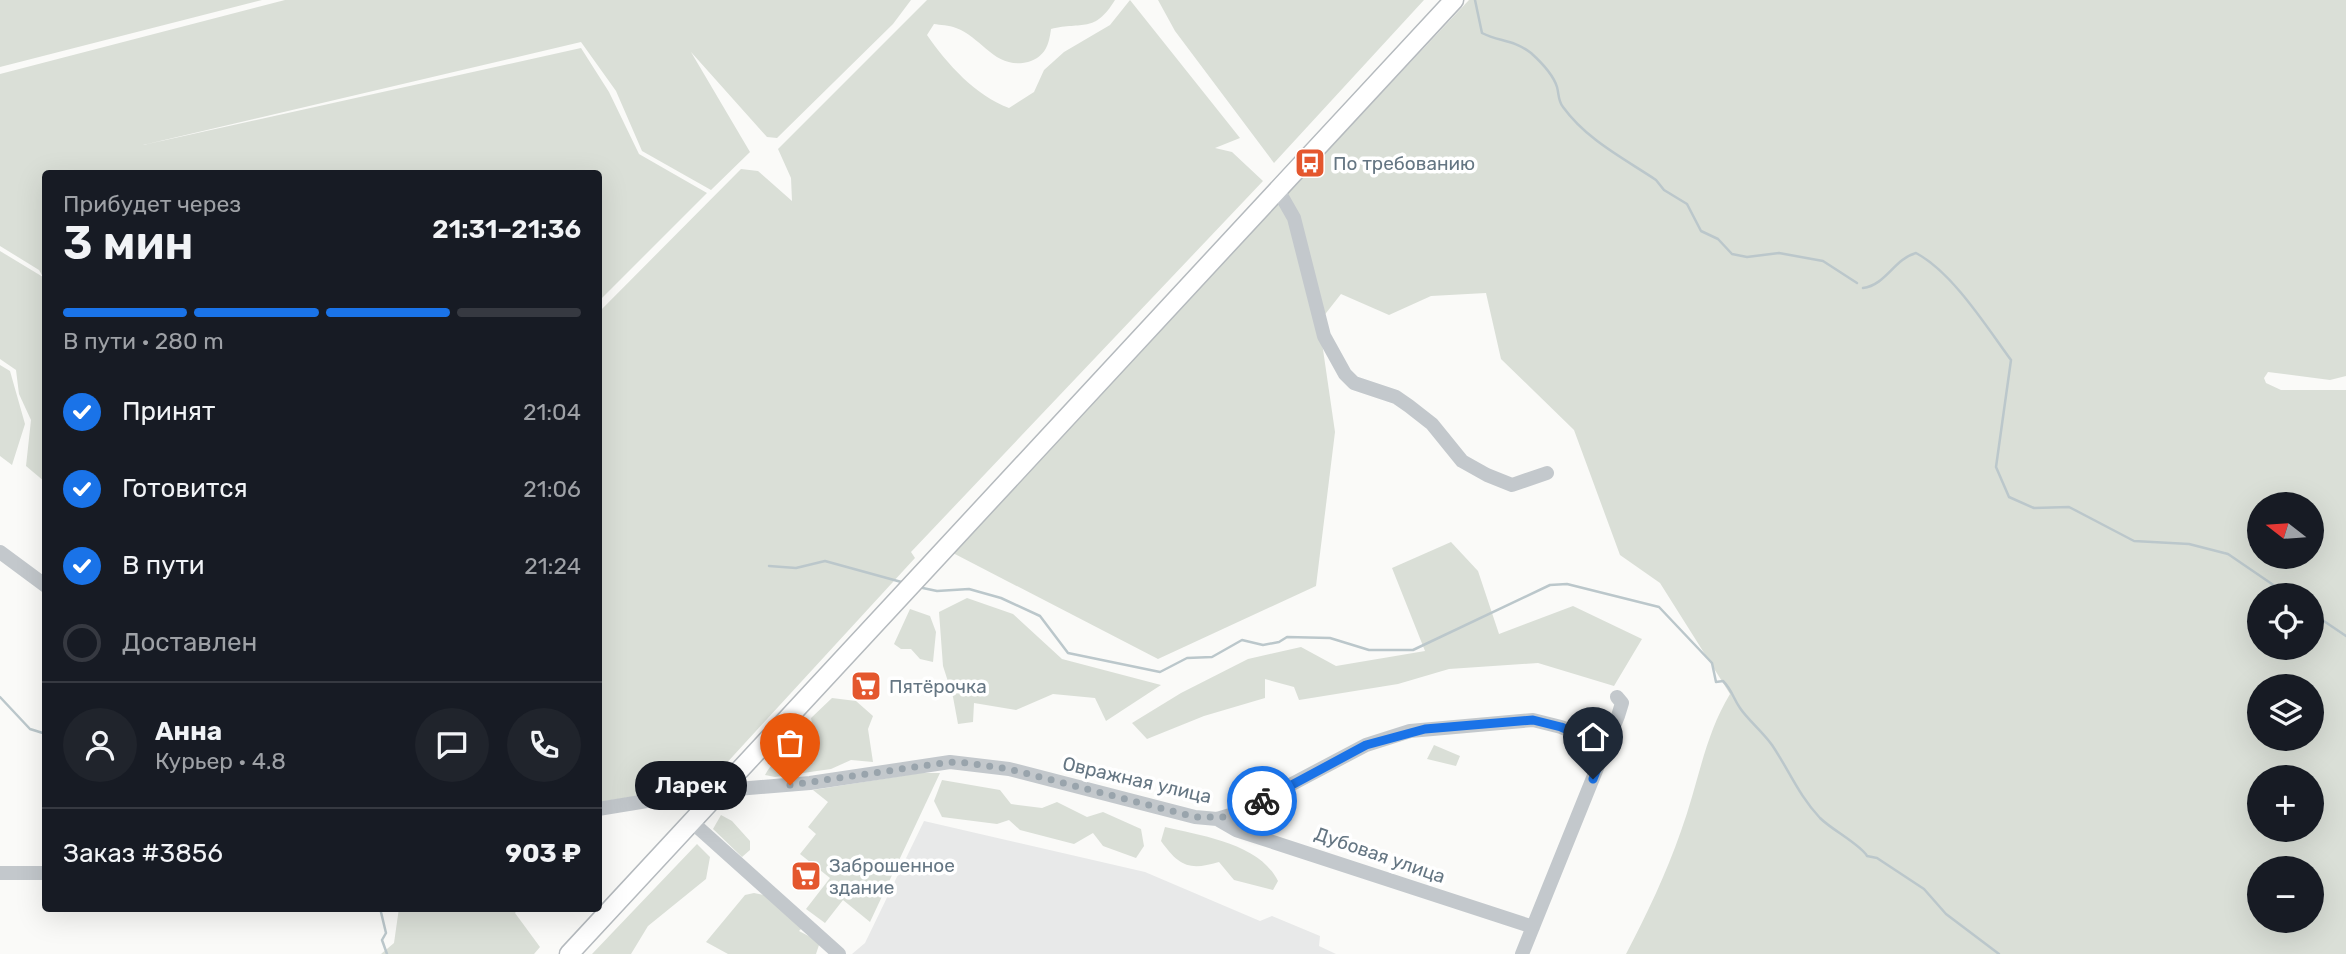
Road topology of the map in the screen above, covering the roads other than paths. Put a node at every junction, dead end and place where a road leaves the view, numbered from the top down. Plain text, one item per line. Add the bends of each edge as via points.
1 (1454, 0) edge
2 (1278, 190) junction
3 (1547, 473) dead end
4 (0, 552) edge
5 (42, 583) edge
6 (1618, 697) dead end
7 (1606, 746) junction
8 (721, 790) junction
9 (602, 807) edge
10 (1217, 818) junction
11 (692, 822) junction
12 (0, 873) edge
13 (42, 873) edge
14 (1533, 927) junction
15 (569, 954) edge
16 (839, 954) edge
17 (1522, 954) edge

1 - 2 main road
2 - 3 street via 1294,218 1324,336 1345,374 1354,383 1409,406 1432,424 1462,461 1488,475 1512,485
2 - 8 main road
4 - 5 street
6 - 7 street via 1622,704
7 - 10 street, Овражная улица via 1533,720 1410,731 1366,745 1237,813
7 - 14 street
8 - 9 street, Овражная улица
8 - 10 street, Овражная улица via 810,783 950,762 1009,769 1165,811
8 - 11 main road
10 - 14 street, Дубовая улица via 1236,830
11 - 15 main road
11 - 16 street
12 - 13 street
14 - 17 street

